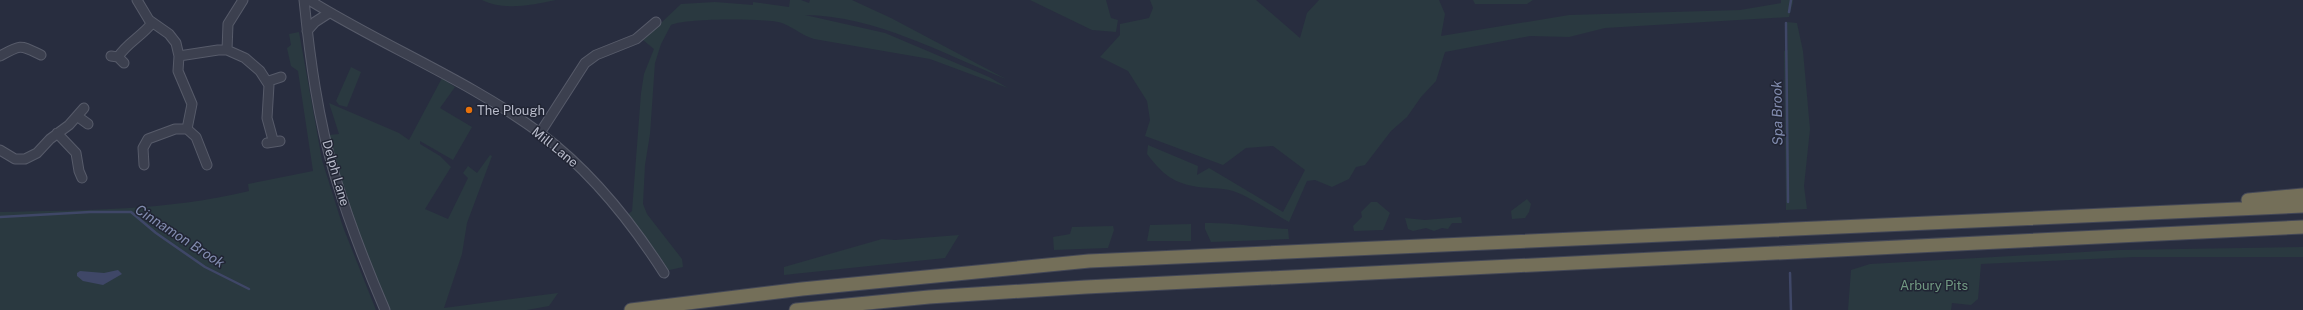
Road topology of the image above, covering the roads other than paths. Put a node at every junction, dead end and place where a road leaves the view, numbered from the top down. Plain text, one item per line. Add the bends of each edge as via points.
1 (137, 0) edge
2 (243, 0) edge
3 (304, 0) edge
4 (309, 0) edge
5 (329, 13) junction
6 (656, 22) dead end
7 (152, 23) junction
8 (307, 31) junction
9 (227, 50) junction
10 (0, 56) edge
11 (43, 56) dead end
12 (179, 56) junction
13 (118, 59) dead end
14 (282, 77) dead end
15 (269, 82) junction
16 (84, 108) dead end
17 (77, 116) junction
18 (88, 124) dead end
19 (187, 129) junction
20 (57, 133) junction
21 (540, 133) junction
22 (273, 141) dead end
23 (0, 150) edge
24 (145, 165) dead end
25 (208, 166) dead end
26 (69, 172) dead end
27 (2303, 195) edge
28 (2303, 206) edge
29 (2091, 215) junction
30 (2303, 227) edge
31 (2303, 236) edge
32 (2094, 237) junction
33 (664, 273) dead end
34 (1086, 287) junction
35 (385, 310) edge
36 (631, 310) edge
37 (796, 310) edge
38 (891, 310) edge

1 - 7 street
2 - 9 street via 228,24
3 - 8 street
4 - 5 street, Mill Lane
5 - 8 street
5 - 21 street, Mill Lane via 466,86
6 - 21 street via 636,39 596,55 585,64
7 - 12 street via 172,37
7 - 13 street via 142,36 127,46
8 - 35 street, Delph Lane via 319,111 334,175 359,247
9 - 12 street
9 - 15 street via 245,58
10 - 11 street via 22,47 28,47
12 - 19 street via 178,71 192,104
14 - 15 street
15 - 22 street via 267,118
16 - 17 street
17 - 18 street
17 - 20 street
19 - 24 street via 148,138 143,148
19 - 25 street via 196,137
20 - 23 street via 36,153 25,159 12,158
20 - 26 street via 76,153 80,175
21 - 33 street, Mill Lane via 579,166 609,197 642,238
27 - 29 highway
28 - 29 highway
29 - 36 highway via 1089,261 802,289
30 - 32 highway
31 - 32 highway
32 - 34 highway
34 - 37 highway via 929,297
34 - 38 highway

